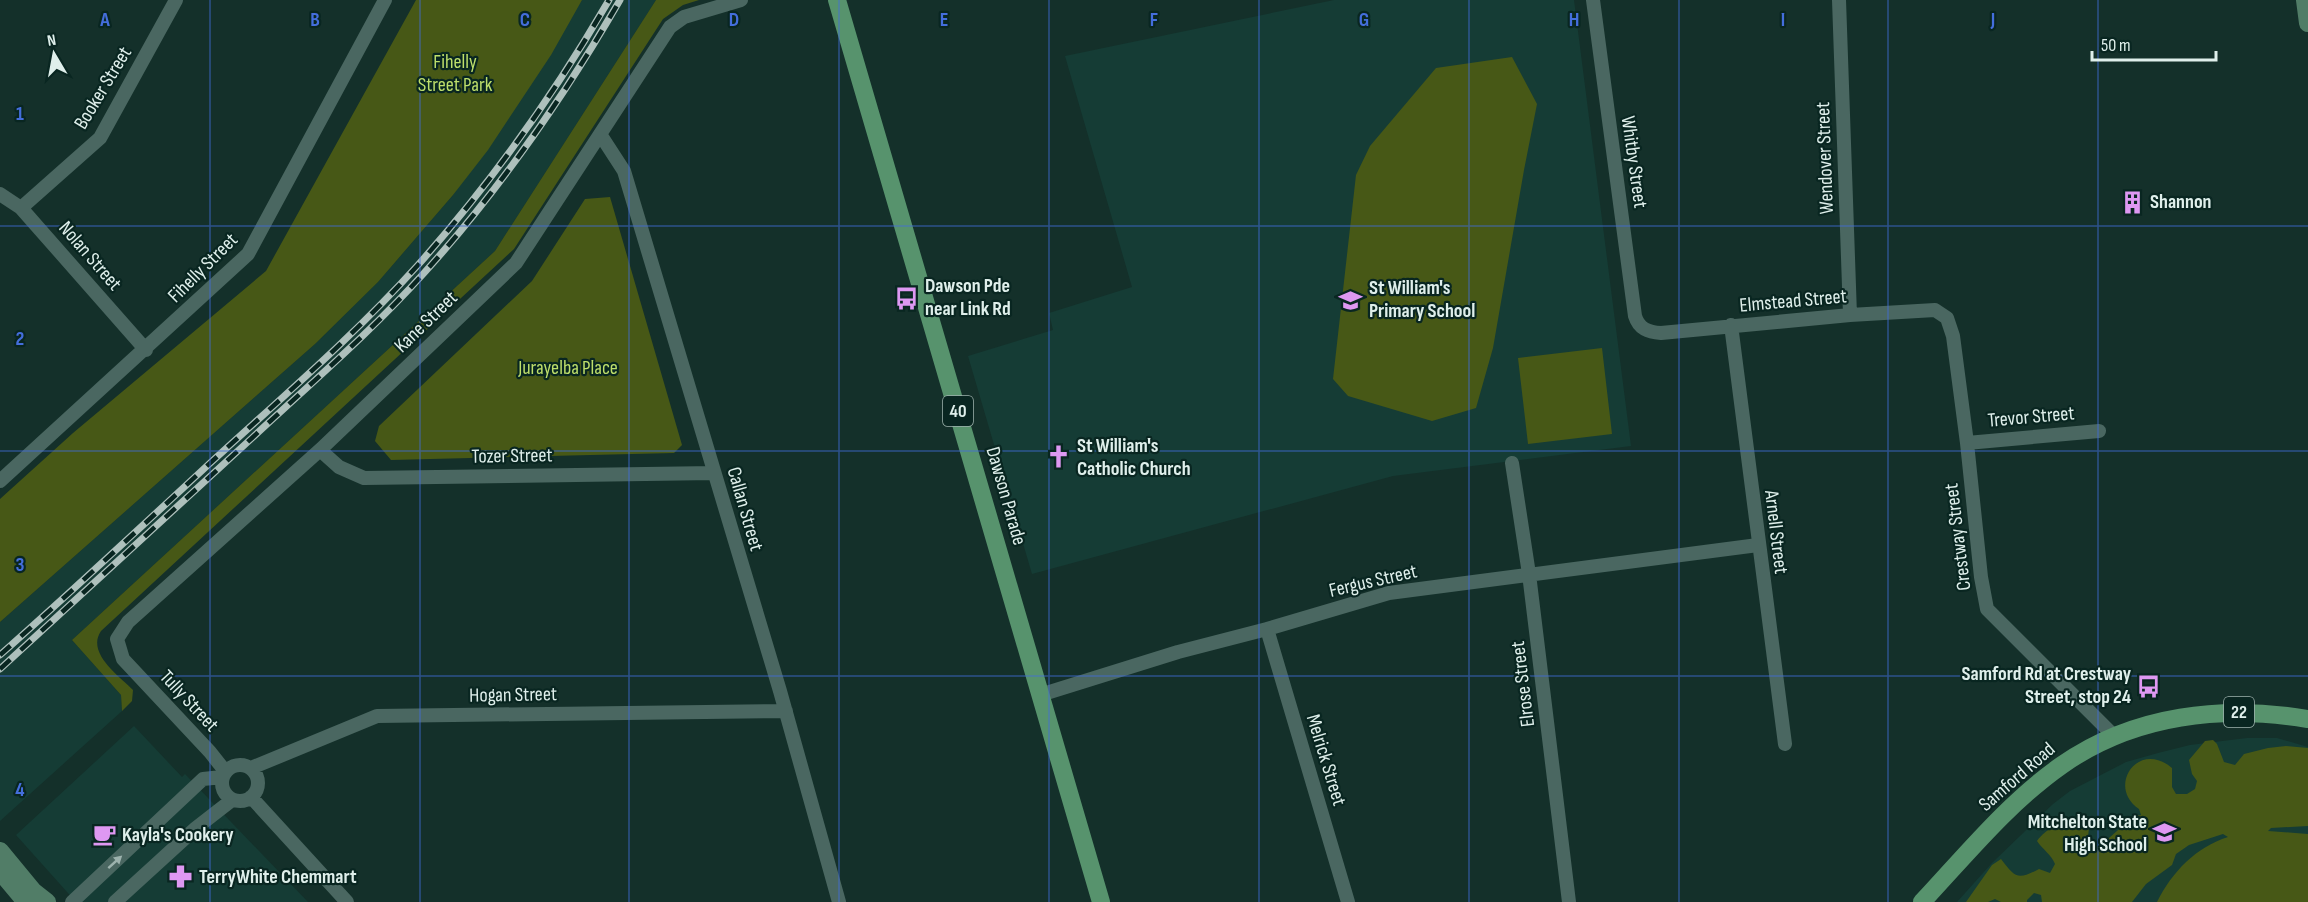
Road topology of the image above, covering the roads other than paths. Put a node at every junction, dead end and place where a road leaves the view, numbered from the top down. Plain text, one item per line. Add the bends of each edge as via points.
1 (176, 0) edge
2 (385, 0) edge
3 (741, 0) edge
4 (837, 0) edge
5 (1593, 0) edge
6 (1839, 0) edge
7 (2305, 0) edge
8 (2308, 23) edge
9 (600, 134) junction
10 (0, 194) edge
11 (21, 208) junction
12 (1850, 315) junction
13 (1947, 318) joint
14 (1731, 325) junction
15 (1641, 328) joint
16 (146, 350) junction
17 (2099, 431) dead end
18 (1967, 443) junction
19 (320, 450) junction
20 (1512, 463) dead end
21 (714, 472) junction
22 (0, 481) edge
23 (1758, 545) junction
24 (1529, 574) junction
25 (1267, 629) junction
26 (123, 658) joint
27 (1041, 695) junction
28 (786, 711) junction
29 (2308, 719) edge
30 (2115, 736) junction
31 (1785, 744) dead end
32 (251, 768) junction
33 (224, 774) junction
34 (251, 797) junction
35 (232, 800) junction
36 (0, 851) edge
37 (8, 882) edge
38 (26, 902) edge
39 (47, 902) edge
40 (72, 902) edge
41 (116, 902) edge
42 (347, 902) edge
43 (839, 902) edge
44 (1101, 902) edge
45 (1348, 902) edge
46 (1569, 902) edge
47 (1922, 902) edge

1 - 11 street, Booker Street via 100,138
2 - 16 street, Fihelly Street via 248,254
3 - 9 street, Kane Street via 684,17 670,27
4 - 27 main road, Dawson Parade / 40
5 - 15 street, Whitby Street via 1635,316
6 - 12 street, Wendover Street
7 - 8 street
9 - 19 street, Kane Street via 516,263
9 - 21 street, Callan Street via 624,171
10 - 11 street, Nolan Street
11 - 16 street, Nolan Street
12 - 13 street, Elmstead Street via 1935,310
12 - 14 street, Elmstead Street
13 - 18 street, Crestway Street via 1953,336
14 - 15 street, Elmstead Street via 1661,333
14 - 23 street, Arnell Street
16 - 22 street, Fihelly Street
17 - 18 street, Trevor Street
18 - 30 street, Crestway Street via 1987,609
19 - 21 street, Tozer Street via 339,467 364,478
19 - 26 street, Kane Street via 128,622 117,639
20 - 24 street, Elrose Street
21 - 28 street, Callan Street
23 - 24 street, Fergus Street
23 - 31 street, Arnell Street
24 - 25 street, Fergus Street via 1389,593
24 - 46 street, Elrose Street
25 - 27 street, Fergus Street
25 - 45 street, Melrick Street
26 - 33 street, Tully Street via 210,752
27 - 44 main road, Dawson Parade / 40
28 - 32 street, Hogan Street via 377,716
28 - 43 street, Callan Street
29 - 30 main road, Samford Road / 22 via 2252,712 2211,713 2169,719
30 - 47 main road, Samford Road / 22 via 2063,764 2034,787
32 - 33 street via 235,765
32 - 34 street via 258,783
33 - 35 street via 222,787
40 -> 33 street via 203,779
34 - 35 street
34 - 42 street
35 - 41 street
36 - 37 street
37 - 38 street
37 - 39 street

